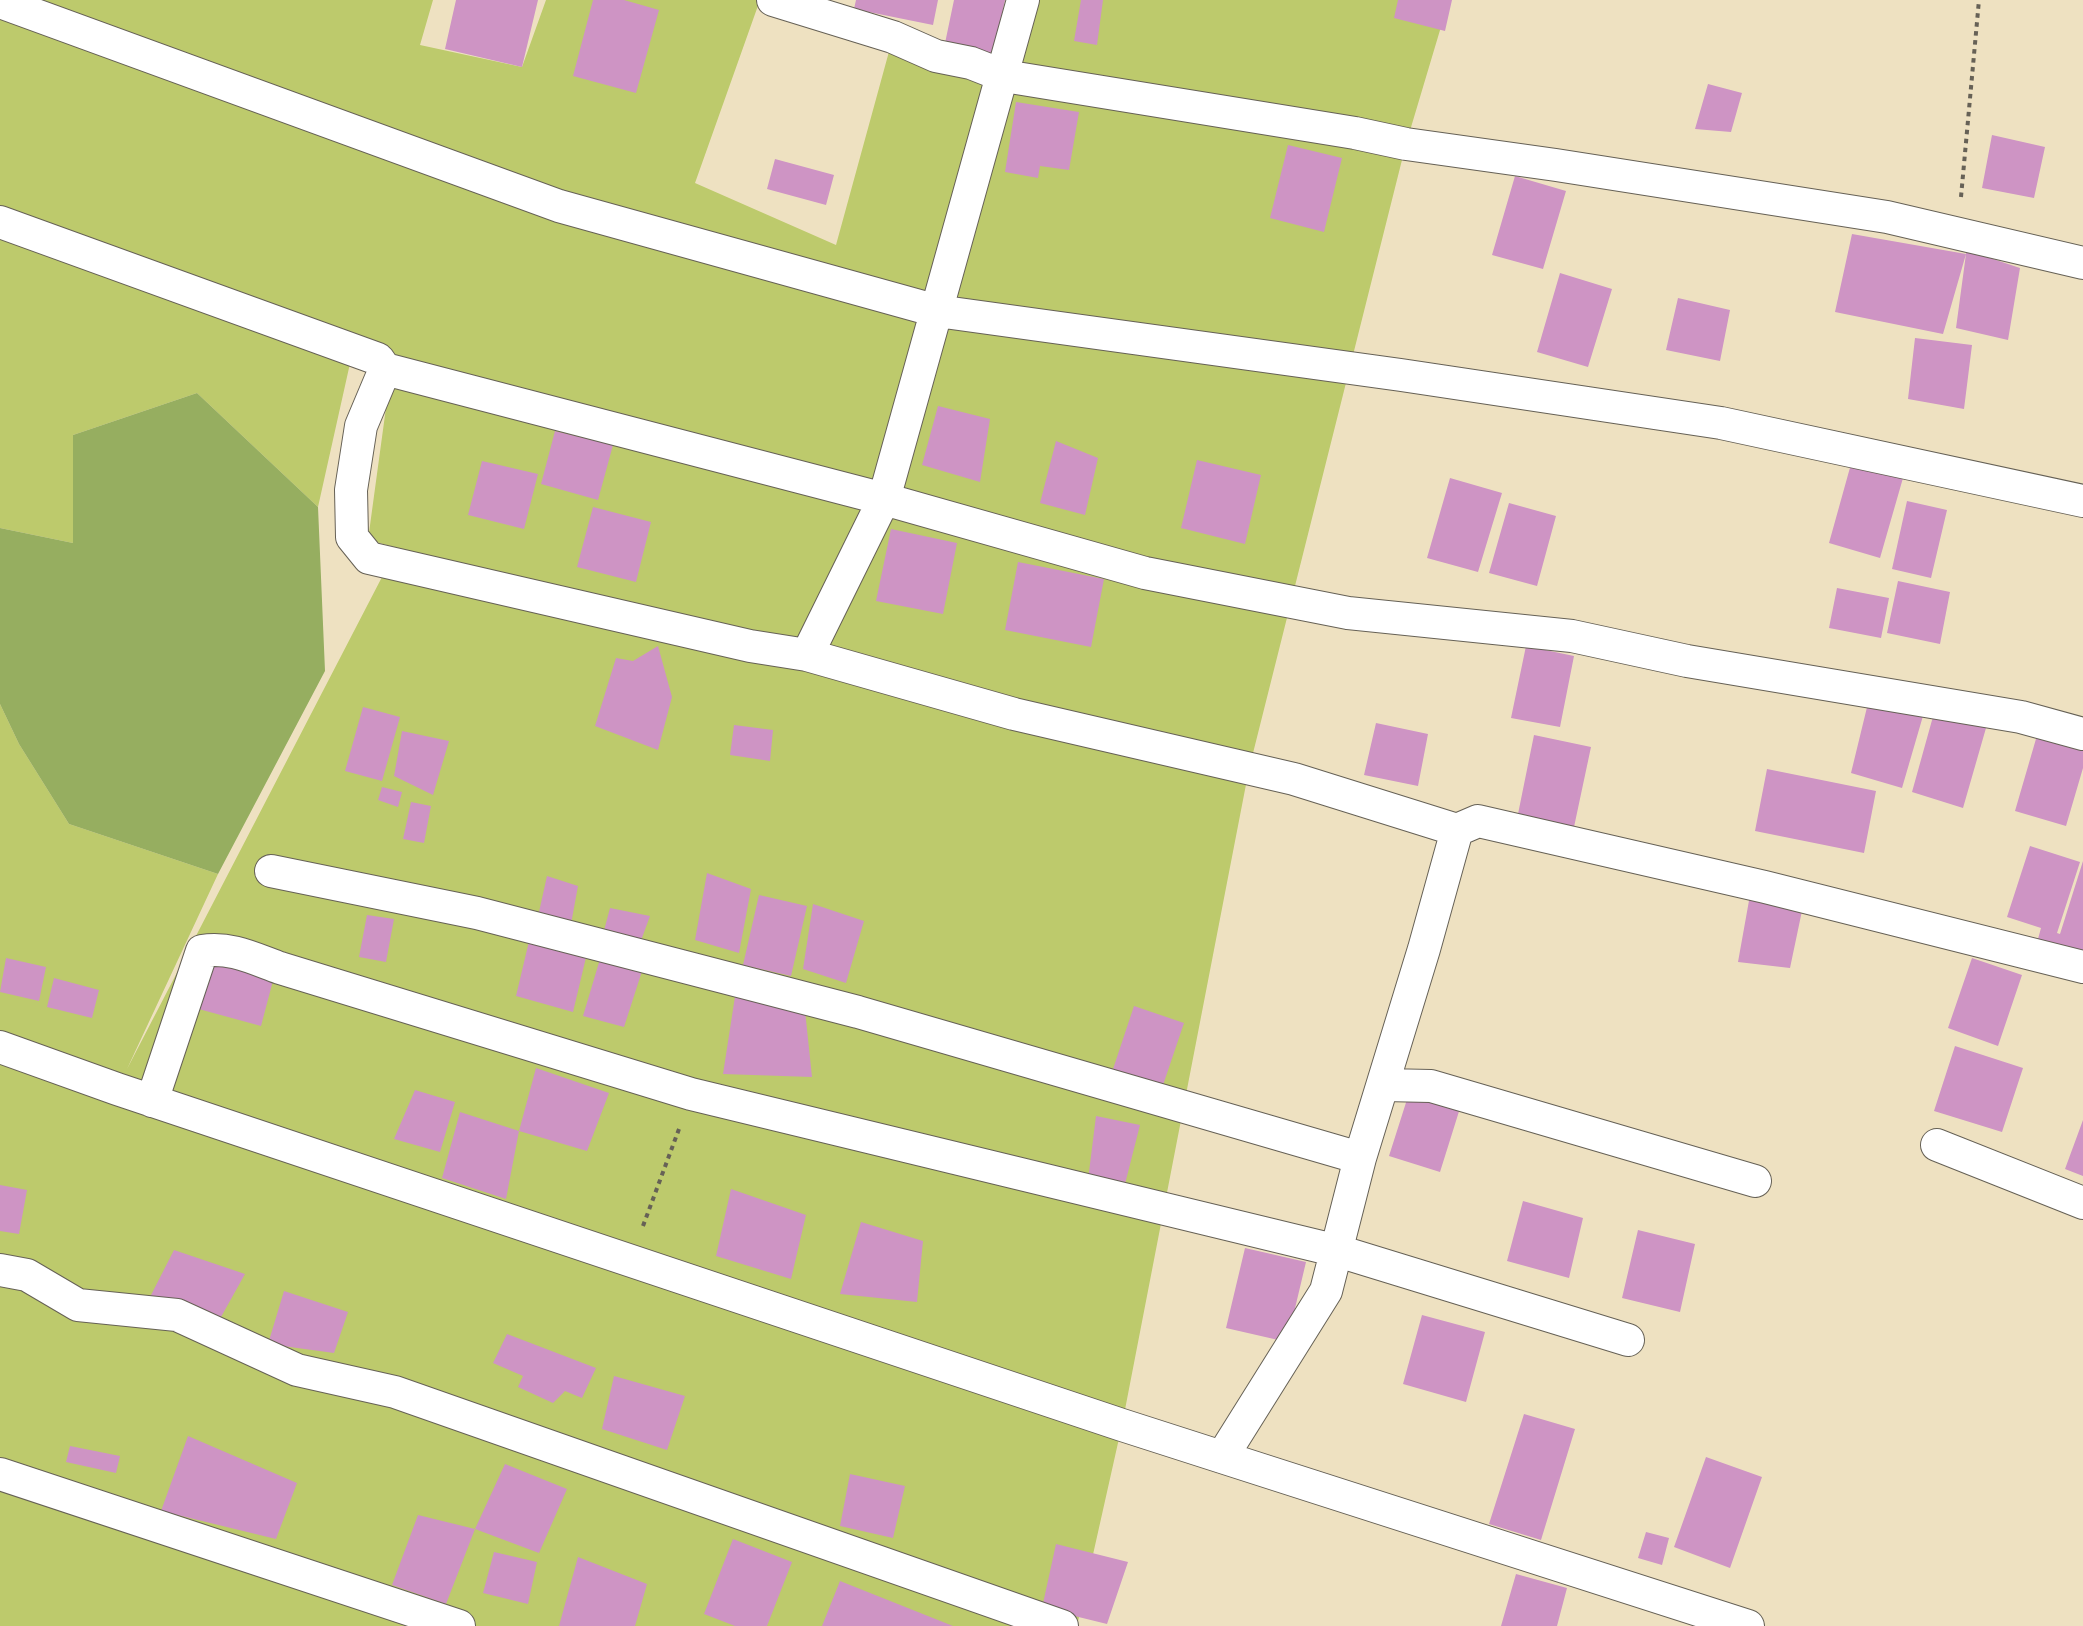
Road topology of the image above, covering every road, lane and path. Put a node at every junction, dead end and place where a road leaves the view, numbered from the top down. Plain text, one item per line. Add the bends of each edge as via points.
1 (773, 0) edge
2 (1023, 0) edge
3 (1979, 0) edge
4 (0, 2) edge
5 (1004, 76) junction
6 (0, 222) edge
7 (1961, 234) junction
8 (2083, 263) edge
9 (937, 311) junction
10 (385, 369) junction
11 (884, 499) junction
12 (2083, 501) edge
13 (807, 655) junction
14 (2083, 734) edge
15 (1457, 830) junction
16 (271, 871) dead end
17 (2083, 968) edge
18 (0, 1047) edge
19 (1384, 1085) junction
20 (691, 1094) junction
21 (152, 1101) junction
22 (1937, 1145) dead end
23 (1360, 1158) junction
24 (1755, 1181) dead end
25 (2083, 1203) edge
26 (1338, 1251) junction
27 (630, 1260) junction
28 (0, 1270) edge
29 (1628, 1340) dead end
30 (1222, 1457) junction
31 (0, 1474) edge
32 (459, 1626) edge
33 (1062, 1626) edge
34 (1748, 1626) edge

1 - 5 street
2 - 5 street
3 - 7 path via 1961,184
4 - 9 street via 559,206
5 - 7 street via 1406,144 1887,217
5 - 9 street
6 - 10 street via 378,359
7 - 8 street
9 - 11 street
9 - 12 street via 1721,423
10 - 11 street
10 - 13 street via 361,426 351,490 352,537 369,558 750,646
11 - 13 street
11 - 14 street via 1145,573 1348,613 1572,636 1687,661 2021,717
13 - 15 street via 1014,714 1294,779
15 - 17 street via 1478,821 1765,887
15 - 19 street
16 - 23 street via 477,913 858,1012
18 - 21 street
19 - 23 street
19 - 24 street via 1431,1086
20 - 21 street via 240,953 215,949 202,951
20 - 26 street
20 - 27 path
21 - 27 street
22 - 25 street
23 - 26 street
26 - 29 street
26 - 30 street via 1326,1291
27 - 30 street
28 - 33 street via 27,1275 78,1305 177,1315 297,1370 396,1392
30 - 34 street
31 - 32 street

